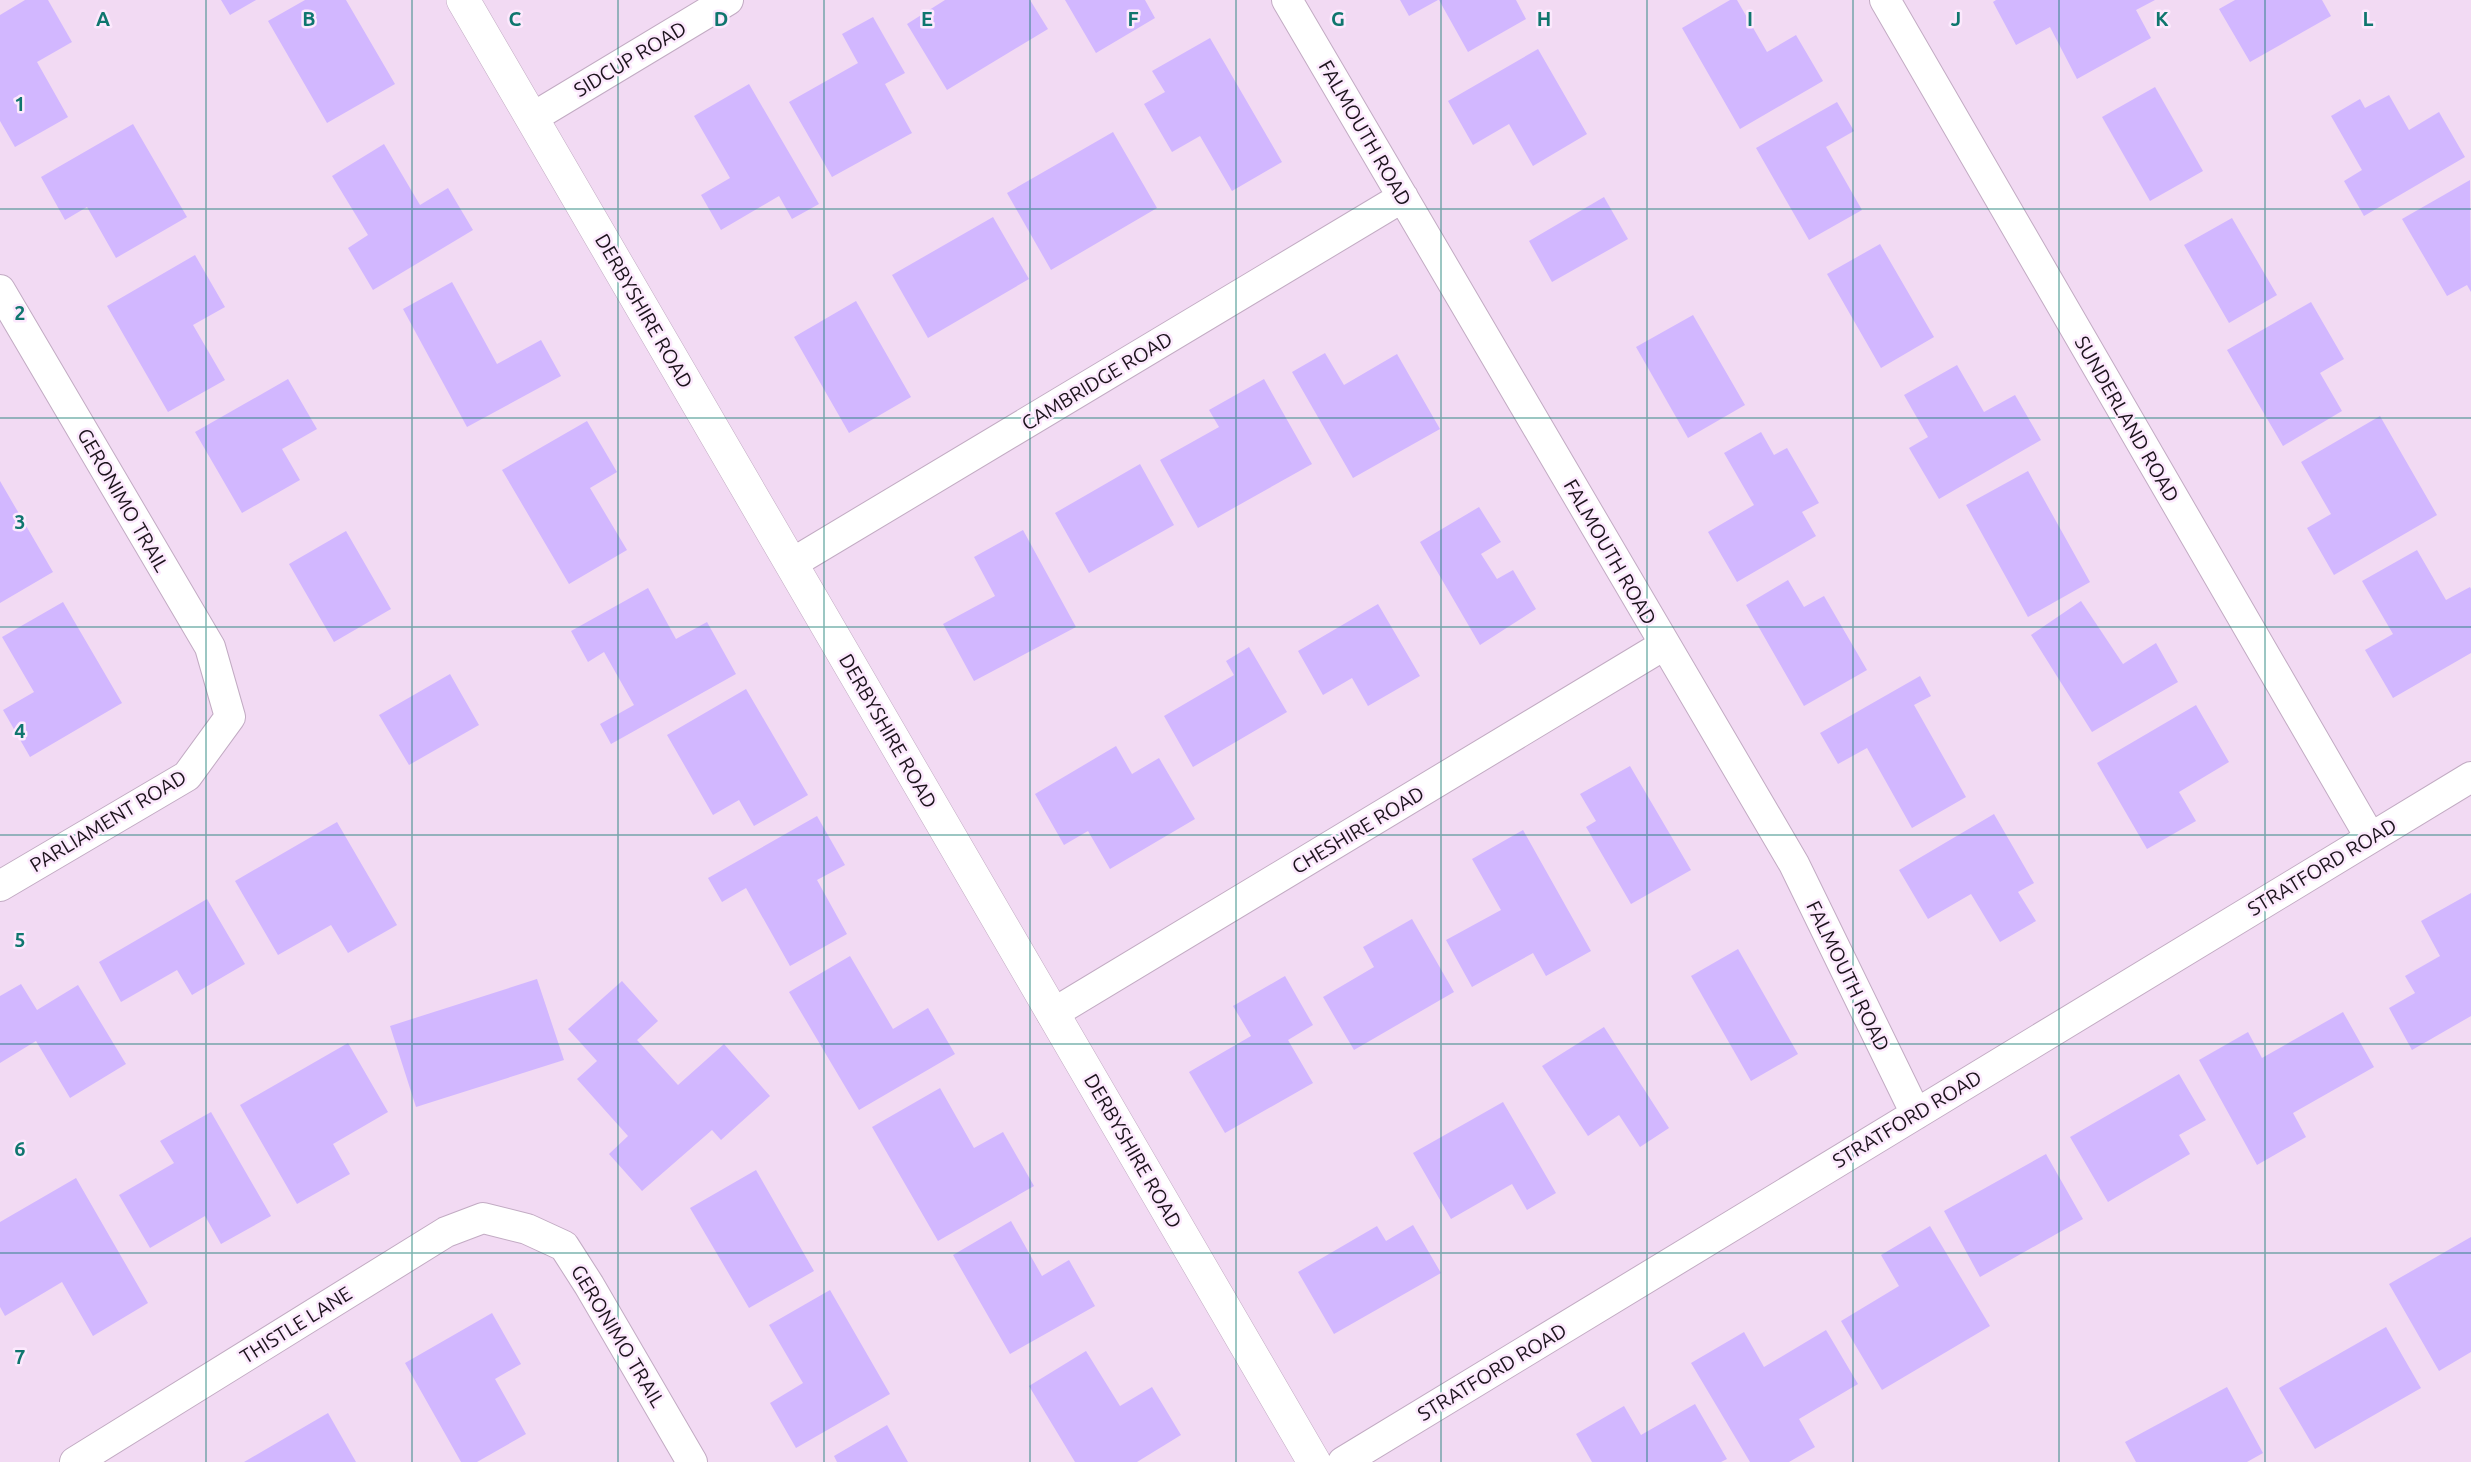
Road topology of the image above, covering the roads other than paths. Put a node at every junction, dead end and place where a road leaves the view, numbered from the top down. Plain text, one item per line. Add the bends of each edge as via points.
1 (463, 0) edge
2 (728, 0) edge
3 (1287, 0) edge
4 (1885, 0) edge
5 (532, 118) junction
6 (1403, 197) junction
7 (0, 290) edge
8 (791, 564) junction
9 (1664, 645) junction
10 (230, 717) joint
11 (2471, 777) edge
12 (2370, 837) junction
13 (0, 886) edge
14 (1052, 1014) junction
15 (1916, 1114) junction
16 (527, 1229) joint
17 (75, 1462) edge
18 (692, 1462) edge
19 (1314, 1462) edge
20 (1343, 1462) edge

1 - 5 street, DERBYSHIRE ROAD
2 - 5 street, SIDCUP ROAD
3 - 6 street, FALMOUTH ROAD
4 - 12 street, SUNDERLAND ROAD
5 - 8 street, DERBYSHIRE ROAD
6 - 8 street, CAMBRIDGE ROAD
6 - 9 street, FALMOUTH ROAD
7 - 10 street, GERONIMO TRAIL via 210,647
8 - 14 street, DERBYSHIRE ROAD
9 - 14 street, CHESHIRE ROAD
9 - 15 street, FALMOUTH ROAD via 1794,864
10 - 13 street, PARLIAMENT ROAD via 187,777
11 - 12 street, STRATFORD ROAD
12 - 15 street, STRATFORD ROAD
14 - 19 street, DERBYSHIRE ROAD
15 - 20 street, STRATFORD ROAD
16 - 17 street, THISTLE LANE via 483,1218 446,1232
16 - 18 street, GERONIMO TRAIL via 564,1246

